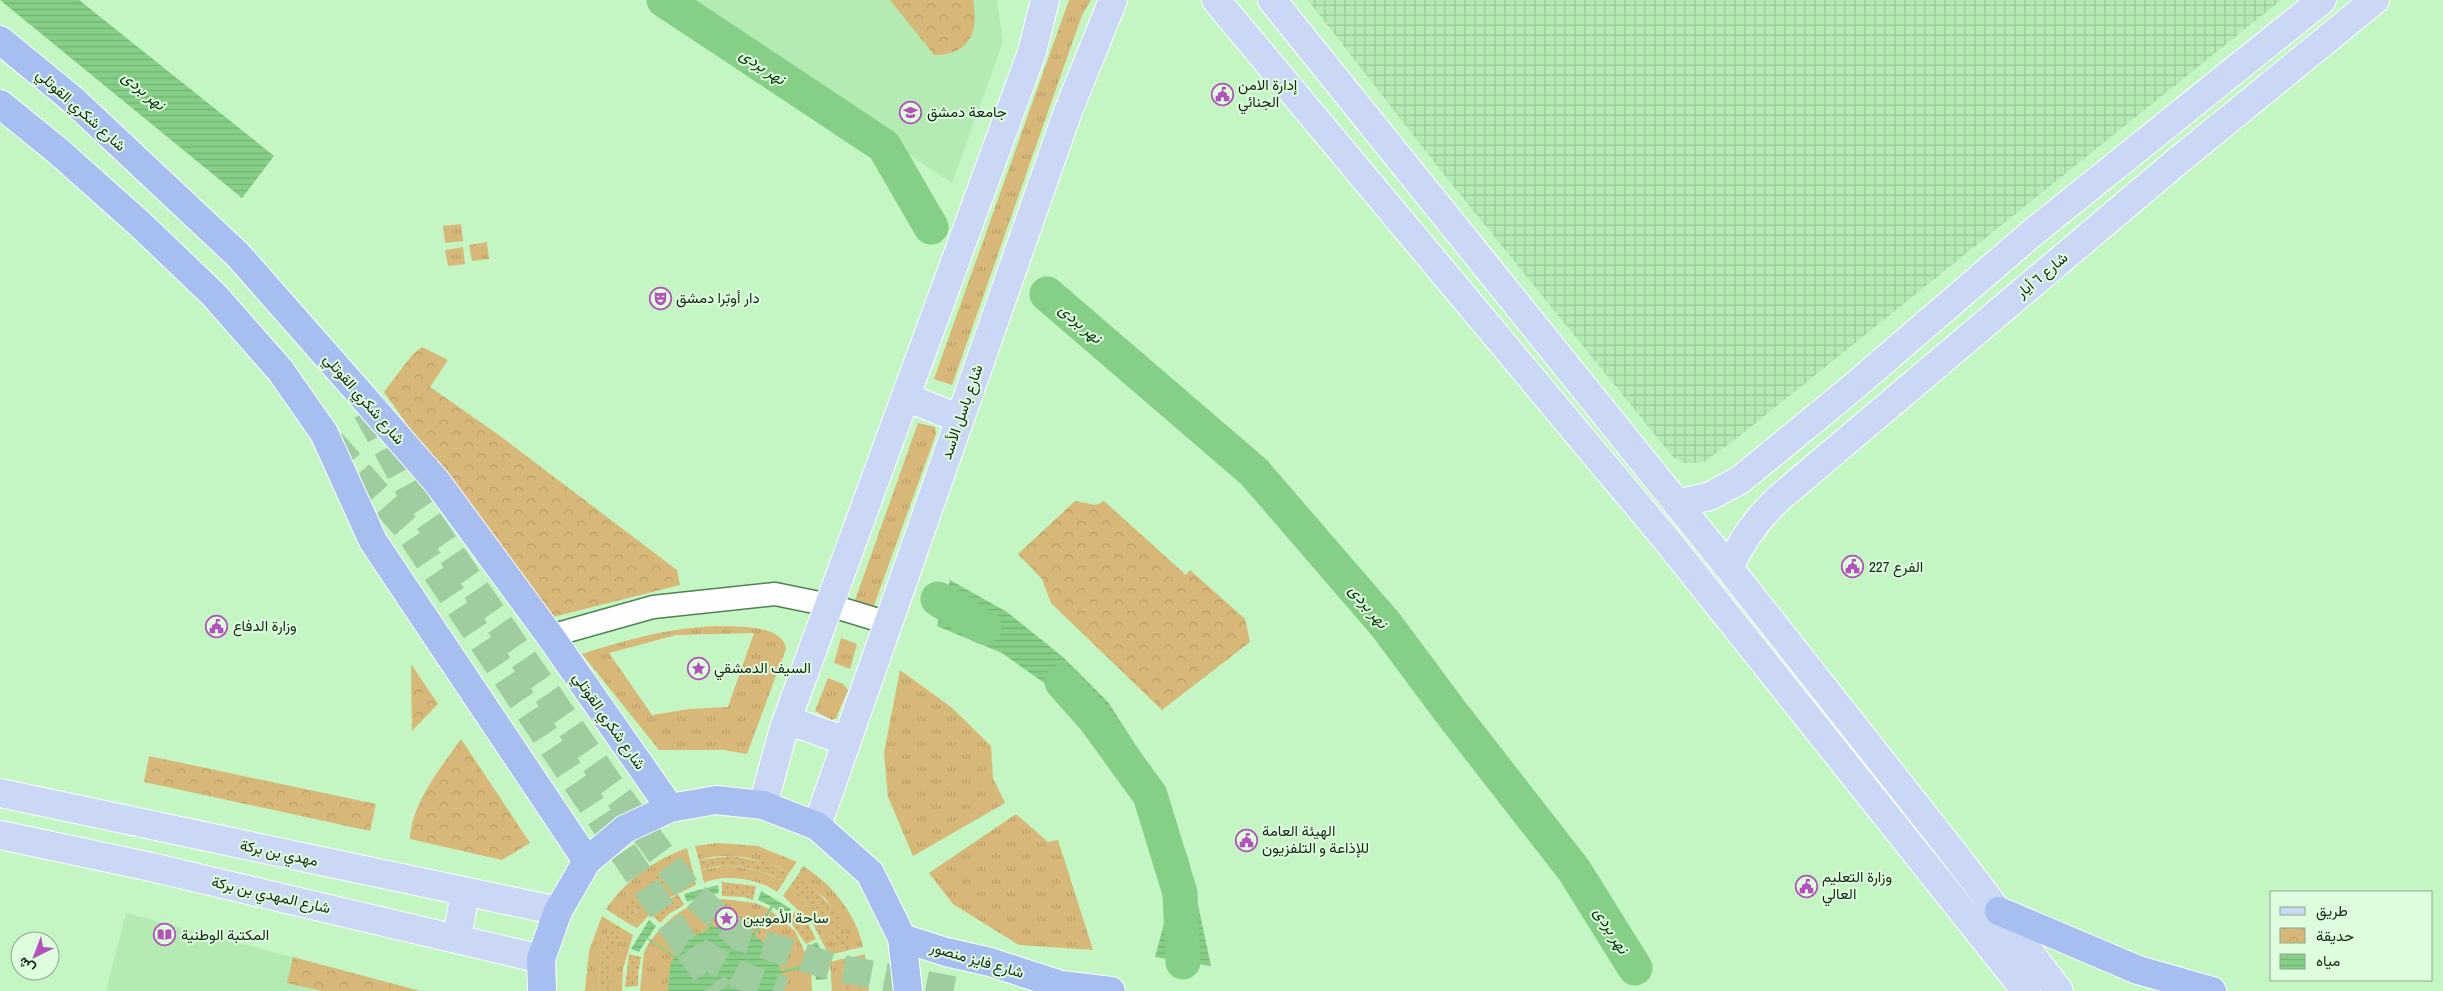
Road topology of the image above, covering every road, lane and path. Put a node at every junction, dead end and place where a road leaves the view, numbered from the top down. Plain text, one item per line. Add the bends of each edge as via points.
1 (1045, 0) edge
2 (1113, 0) edge
3 (1216, 0) edge
4 (1272, 0) edge
5 (2322, 0) edge
6 (2375, 0) edge
7 (0, 40) edge
8 (2197, 102) junction
9 (0, 104) edge
10 (2218, 127) junction
11 (2031, 234) junction
12 (2055, 264) junction
13 (1851, 389) junction
14 (906, 397) junction
15 (1876, 417) junction
16 (960, 419) junction
17 (1677, 504) junction
18 (1729, 568) junction
19 (829, 605) junction
20 (888, 624) junction
21 (550, 636) junction
22 (787, 720) junction
23 (846, 742) junction
24 (0, 793) edge
25 (763, 805) junction
26 (670, 808) junction
27 (817, 826) junction
28 (0, 834) edge
29 (586, 861) junction
30 (465, 892) junction
31 (558, 911) junction
32 (1999, 911) junction
33 (902, 938) junction
34 (457, 939) junction
35 (541, 959) junction
36 (542, 991) edge
37 (908, 991) edge
38 (1111, 991) edge
39 (2026, 991) edge
40 (2059, 991) edge
41 (2212, 991) edge

1 - 14 main road via 1032,52
2 - 16 main road, شارع باسل الأسد via 1067,114
3 - 39 main road via 1649,519
4 - 17 main road
5 - 8 main road
6 - 10 main road, شارع ٦ أيار
7 - 21 highway, شارع شكري القوتلي via 72,99 238,255 437,482
8 - 10 main road
8 - 11 main road
9 - 29 highway via 58,151 214,295 280,370 324,433 373,541
10 - 12 main road, شارع ٦ أيار
11 - 12 main road
11 - 13 main road
12 - 15 main road, شارع ٦ أيار
13 - 15 main road
13 - 17 main road via 1740,480 1710,496
14 - 16 main road
14 - 19 main road
15 - 18 main road, شارع ٦ أيار via 1765,511 1744,538
16 - 20 main road, شارع باسل الأسد
17 - 18 main road
18 - 32 main road
19 - 20 street
19 - 21 street via 775,594 653,607
19 - 22 main road
20 - 23 main road, شارع باسل الأسد
21 - 26 highway, شارع شكري القوتلي
22 - 23 main road
22 - 25 main road
23 - 27 main road, شارع باسل الأسد
24 - 30 main road, مهدي بن بركة
25 - 26 highway via 716,800
25 - 27 highway
26 - 29 highway via 625,829
27 - 33 highway via 870,873
28 - 34 main road, شارع المهدي بن بركة
29 - 31 highway
30 - 31 main road, مهدي بن بركة
30 - 34 main road
31 - 35 highway
32 - 40 main road
32 - 41 highway via 2138,970
33 - 37 highway
33 - 38 highway, شارع فايز منصور via 1061,985
34 - 35 main road, شارع المهدي بن بركة
35 - 36 highway

